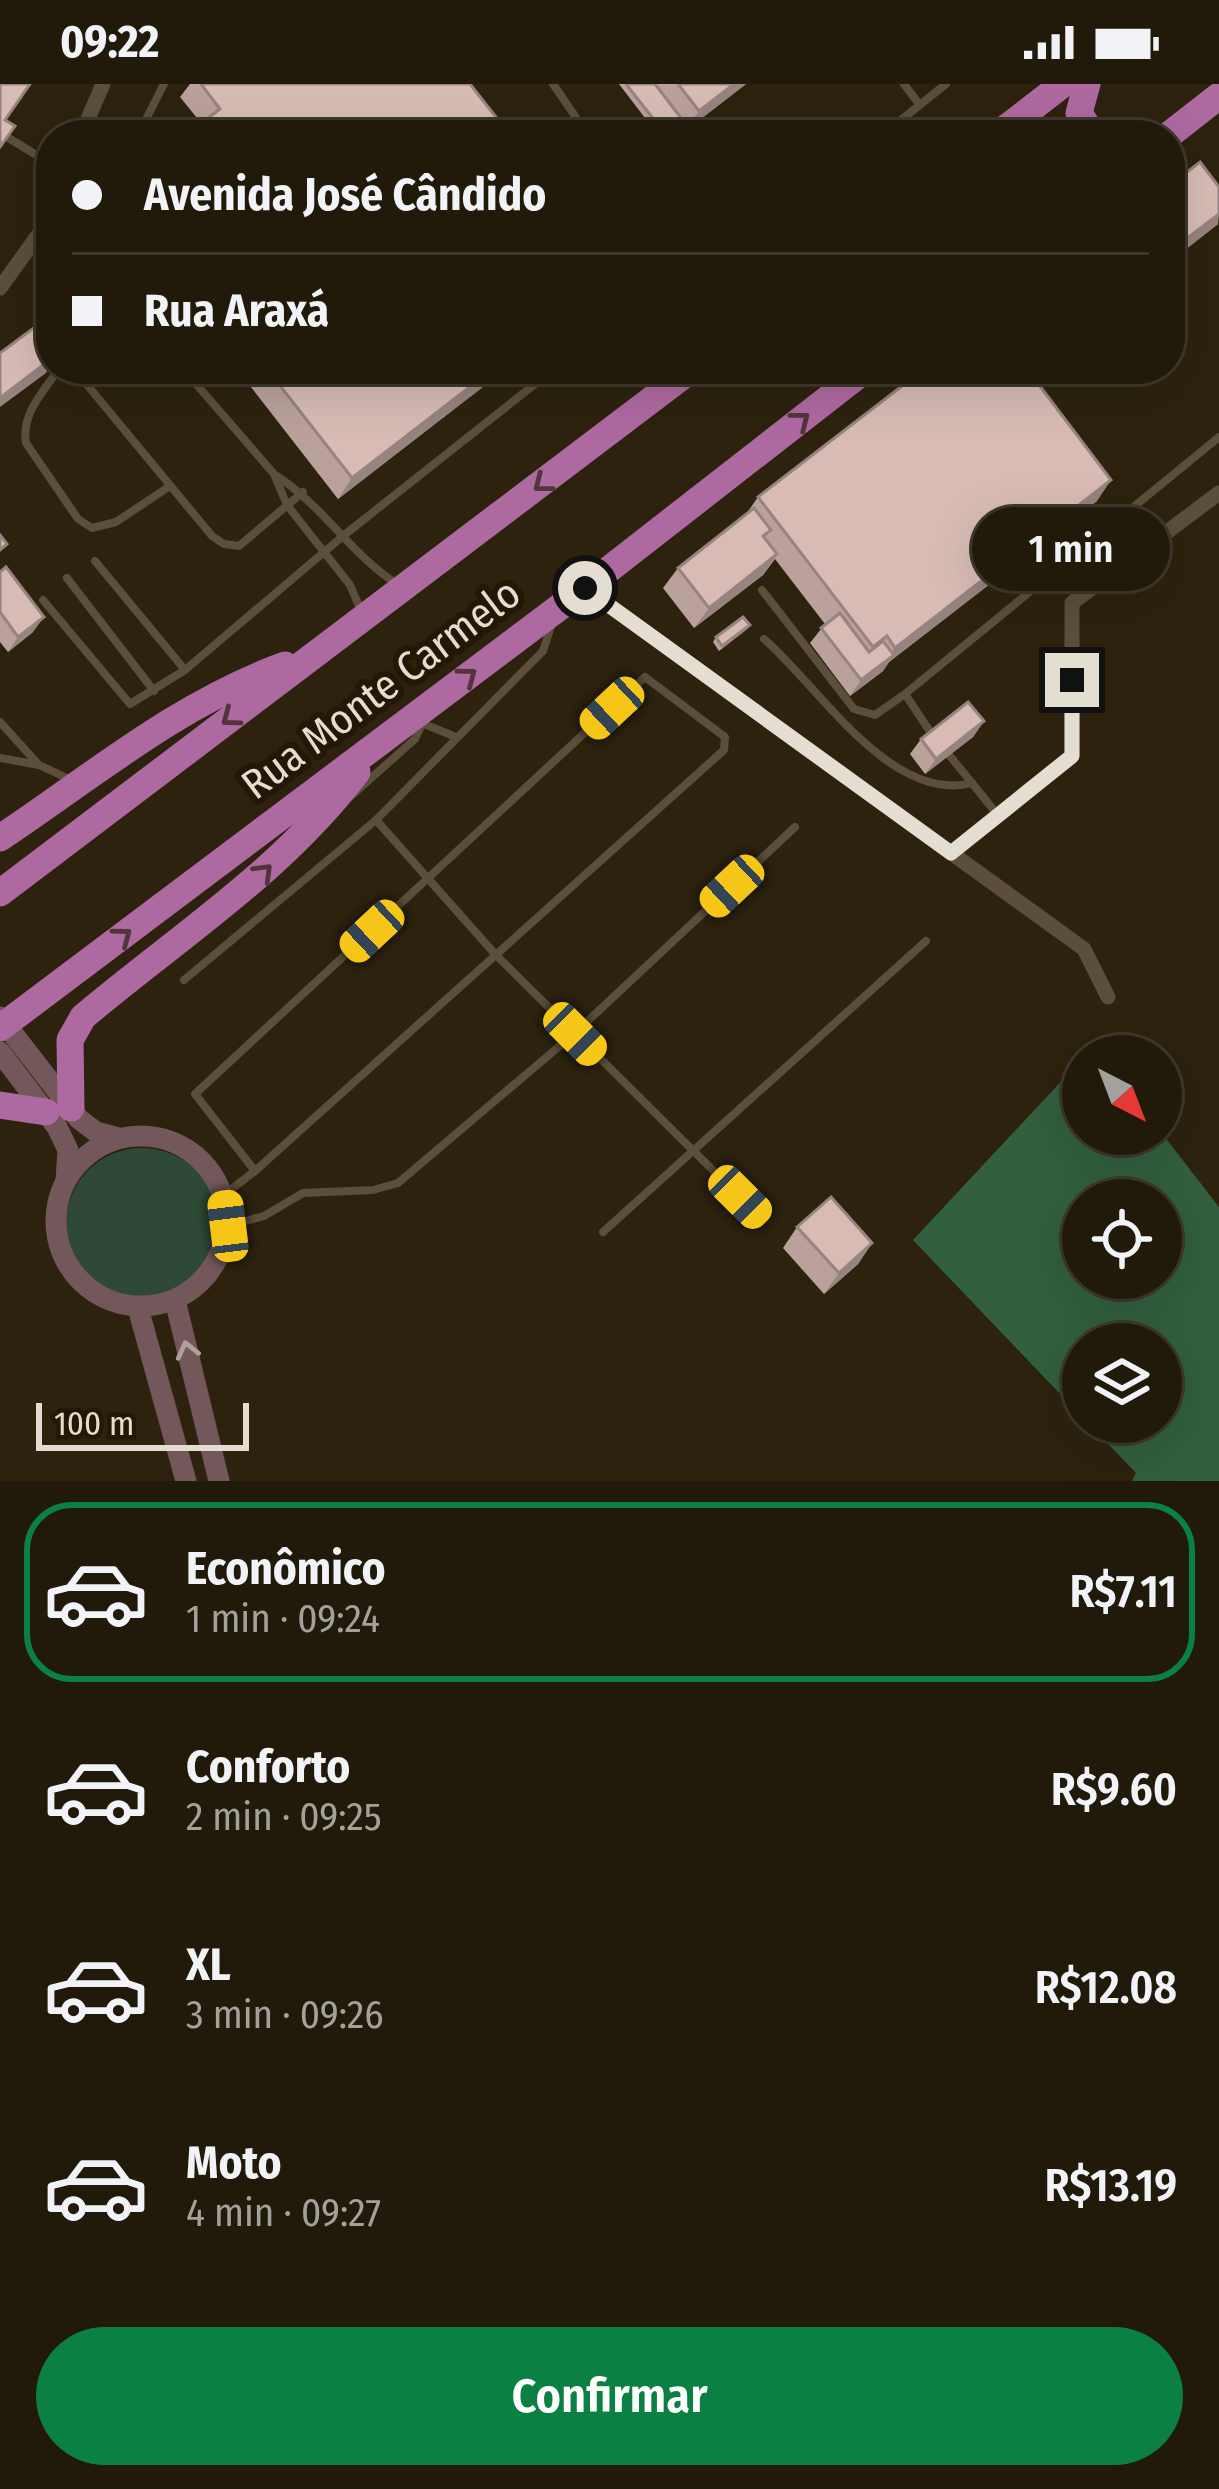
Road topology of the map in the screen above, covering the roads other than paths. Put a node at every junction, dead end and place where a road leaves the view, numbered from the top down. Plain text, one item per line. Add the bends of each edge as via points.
1 (103, 84) edge
2 (164, 84) edge
3 (554, 84) edge
4 (904, 84) edge
5 (946, 84) edge
6 (1063, 84) edge
7 (1087, 84) edge
8 (1038, 93) edge
9 (1209, 103) edge
10 (919, 104) junction
11 (87, 120) edge
12 (146, 120) edge
13 (578, 120) edge
14 (900, 120) edge
15 (1012, 120) edge
16 (1083, 120) edge
17 (1181, 120) edge
18 (1185, 122) edge
19 (7, 137) edge
20 (36, 155) edge
21 (36, 238) edge
22 (0, 288) edge
23 (48, 384) edge
24 (86, 384) edge
25 (196, 384) edge
26 (535, 384) edge
27 (672, 384) edge
28 (847, 384) edge
29 (1219, 437) edge
30 (274, 475) junction
31 (170, 486) junction
32 (302, 492) junction
33 (1219, 493) edge
34 (287, 505) junction
35 (343, 536) junction
36 (326, 551) junction
37 (95, 561) dead end
38 (67, 578) dead end
39 (404, 588) junction
40 (585, 588) junction
41 (762, 590) dead end
42 (43, 600) dead end
43 (556, 610) junction
44 (364, 618) junction
45 (764, 639) dead end
46 (311, 656) junction
47 (185, 670) junction
48 (154, 691) junction
49 (905, 694) junction
50 (424, 716) junction
51 (0, 722) edge
52 (933, 736) edge
53 (455, 737) junction
54 (377, 746) junction
55 (950, 756) edge
56 (0, 758) edge
57 (39, 765) junction
58 (76, 783) junction
59 (972, 783) junction
60 (329, 808) junction
61 (998, 815) junction
62 (376, 820) junction
63 (795, 827) dead end
64 (0, 838) edge
65 (951, 853) junction
66 (428, 880) junction
67 (0, 893) edge
68 (926, 941) dead end
69 (495, 954) junction
70 (184, 980) dead end
71 (1108, 997) dead end
72 (0, 1017) edge
73 (0, 1028) edge
74 (575, 1034) junction
75 (0, 1052) edge
76 (0, 1105) edge
77 (58, 1110) junction
78 (118, 1138) junction
79 (694, 1151) junction
80 (255, 1171) junction
81 (66, 1182) junction
82 (224, 1195) junction
83 (762, 1219) dead end
84 (228, 1226) junction
85 (603, 1232) dead end
86 (175, 1300) junction
87 (139, 1308) junction
88 (186, 1481) edge
89 (219, 1481) edge

1 - 11 street
2 - 12 lane
3 - 13 lane
4 - 10 lane
5 - 10 lane
6 - 8 highway
7 - 16 highway
8 - 15 highway
9 - 17 highway
9 - 18 highway
10 - 14 lane
19 - 20 lane
21 - 22 street
23 - 31 lane via 26,418 26,443 78,519 92,528 116,522
24 - 31 lane
25 - 30 lane
26 - 35 lane
27 -> 39 highway, Rua Monte Carmelo
40 -> 28 highway, Rua Monte Carmelo
29 - 49 lane
30 - 32 lane
30 - 34 lane
31 - 34 lane via 224,544 239,546
32 - 34 lane
32 - 35 lane
33 - 61 street via 1072,603 1072,756
34 - 36 lane
35 - 36 lane
35 - 39 lane
36 - 44 lane
36 - 47 lane
37 - 47 lane
38 - 48 lane
39 - 44 highway, Rua Monte Carmelo
40 - 43 highway, Rua Monte Carmelo
40 - 65 street
41 - 49 lane via 854,709 875,715
42 - 48 lane via 120,696 130,704
50 -> 43 highway, Rua Monte Carmelo
43 - 53 lane via 543,651
44 - 46 highway, Rua Monte Carmelo
45 - 59 lane via 844,726 913,776 950,789
46 - 58 highway via 238,682
46 -> 67 highway, Rua Monte Carmelo
47 - 48 lane
49 - 52 lane
50 - 53 lane
50 - 54 highway, Rua Monte Carmelo
50 - 60 lane via 416,740
51 - 57 lane
53 - 62 lane
54 - 60 highway
73 -> 54 highway, Rua Monte Carmelo
55 - 59 lane
56 - 57 lane
57 - 58 lane
58 - 64 highway
59 - 61 lane
77 -> 60 highway via 70,1040 83,1017 246,890
61 - 65 street
62 - 66 lane
62 - 70 lane
63 - 74 lane
65 - 71 street via 1084,949
66 - 69 lane
66 - 69 lane via 645,677 725,736 724,750
66 - 80 lane via 195,1094
68 - 79 lane
69 - 74 lane
69 - 80 lane
72 - 77 street
74 - 79 lane
74 - 84 lane via 398,1183 303,1193
75 - 77 street
76 - 77 highway
77 - 78 street
77 - 81 street
78 - 81 street via 85,1155
78 - 82 street via 151,1135 183,1144
79 - 83 lane
79 - 85 lane
80 - 82 lane
81 - 87 street via 55,1217 60,1251 77,1280 105,1300
82 - 84 street
84 - 86 street via 202,1283
86 - 87 street
89 -> 86 street
87 - 88 street

